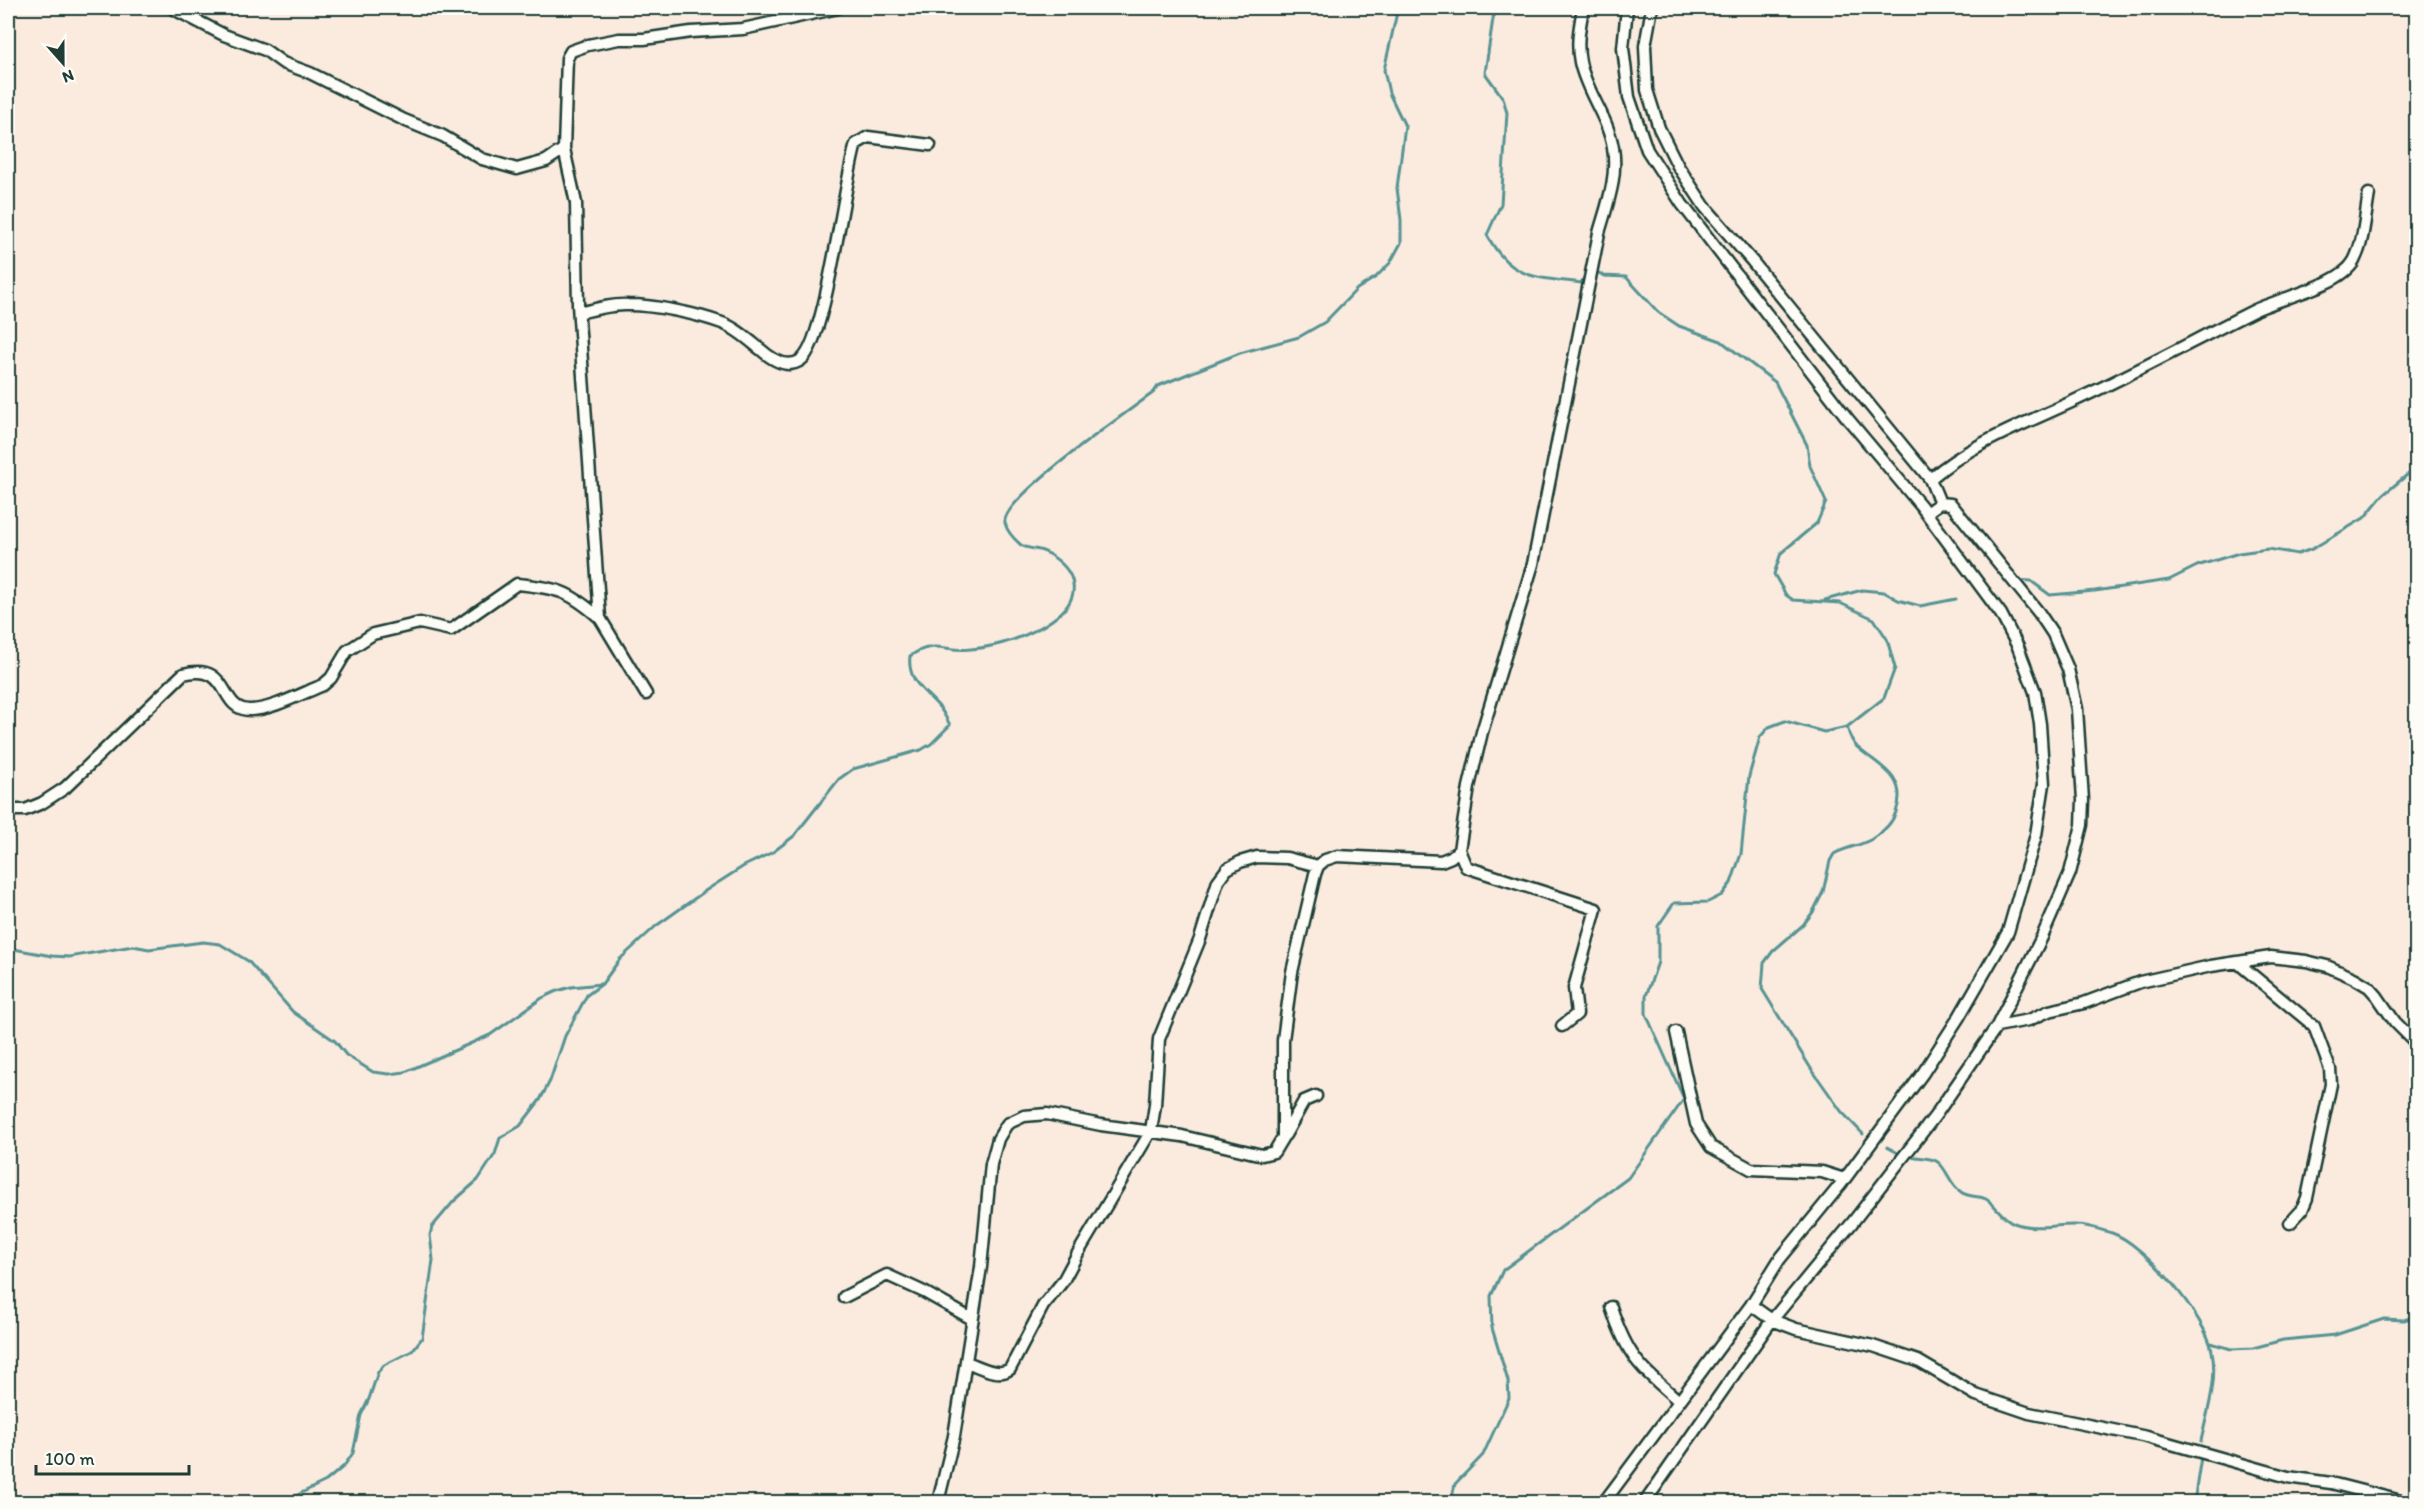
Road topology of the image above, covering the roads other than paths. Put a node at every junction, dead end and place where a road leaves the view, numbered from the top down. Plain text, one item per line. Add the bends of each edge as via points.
1 (172, 8) edge
2 (838, 8) edge
3 (1583, 8) edge
4 (1627, 8) edge
5 (1652, 8) edge
6 (930, 145) dead end
7 (564, 149) junction
8 (2368, 194) dead end
9 (579, 313) junction
10 (1930, 479) junction
11 (1940, 503) junction
12 (1926, 513) junction
13 (600, 618) junction
14 (646, 694) dead end
15 (8, 810) edge
16 (1459, 850) junction
17 (1318, 866) junction
18 (2238, 963) junction
19 (1562, 1026) dead end
20 (1997, 1026) junction
21 (1676, 1032) dead end
22 (2416, 1043) edge
23 (1316, 1096) dead end
24 (1151, 1131) junction
25 (1283, 1137) junction
26 (1845, 1179) junction
27 (2289, 1223) dead end
28 (844, 1297) dead end
29 (1751, 1305) junction
30 (1611, 1307) dead end
31 (972, 1319) junction
32 (1772, 1320) junction
33 (966, 1362) junction
34 (1679, 1401) junction
35 (938, 1503) edge
36 (1604, 1503) edge
37 (1645, 1503) edge
38 (2404, 1503) edge

1 - 7 street via 443,136 482,159 517,169 546,161
2 - 7 street via 742,29 619,39 578,47 571,51 566,66
3 - 16 street via 1577,40 1580,63 1604,114 1613,148 1613,188 1599,233 1535,554 1482,732
4 - 12 street via 1623,48 1629,98 1647,150 1682,204
5 - 10 street via 1645,46 1647,90 1659,128 1678,166 1705,207
6 - 9 street via 868,137 856,144 836,251 811,346 802,360 782,363 771,359 723,323 691,315 628,304
7 - 9 street via 576,203
8 - 10 street via 2354,262 2334,280 2256,310 2002,433 1950,462
9 - 13 street
10 - 11 street
11 - 12 street
11 - 20 street via 1951,504 2048,627 2068,669 2077,709 2082,825 2070,873
12 - 26 street via 2001,614 2018,647 2035,692 2043,784 2036,835 2008,932 1923,1073
13 - 14 street
13 - 15 street via 566,592 518,584 451,630 420,623 373,634 346,651 323,685 261,709 235,706 214,675 200,670 183,674 65,788 42,804
16 - 17 street via 1441,861 1337,856
16 - 19 street via 1466,867 1596,909 1574,988 1577,1014
17 - 24 street via 1287,858 1257,857 1227,869 1218,881 1160,1040
17 - 25 street via 1292,972 1285,1024
18 - 20 street via 2140,982 2029,1020
18 - 22 street via 2271,957 2327,966 2368,987
18 - 27 street via 2314,1026 2330,1069 2331,1084 2307,1198
20 - 32 street via 1935,1116
21 - 26 street via 1696,1124 1711,1147 1750,1169 1822,1172
23 - 25 street via 1304,1101
24 - 25 street via 1262,1155 1274,1152
24 - 31 street via 1047,1114 1024,1116 1007,1124 991,1164
24 - 33 street via 1063,1281 1043,1306 1011,1369 997,1372
26 - 29 street via 1779,1260
28 - 31 street via 887,1275
29 - 32 street
29 - 34 street
30 - 34 street via 1627,1350 1642,1369
31 - 33 street
32 - 37 street
32 - 38 street via 1918,1361 1976,1395 2029,1413 2146,1437 2288,1477 2331,1483
33 - 35 street
34 - 36 street

